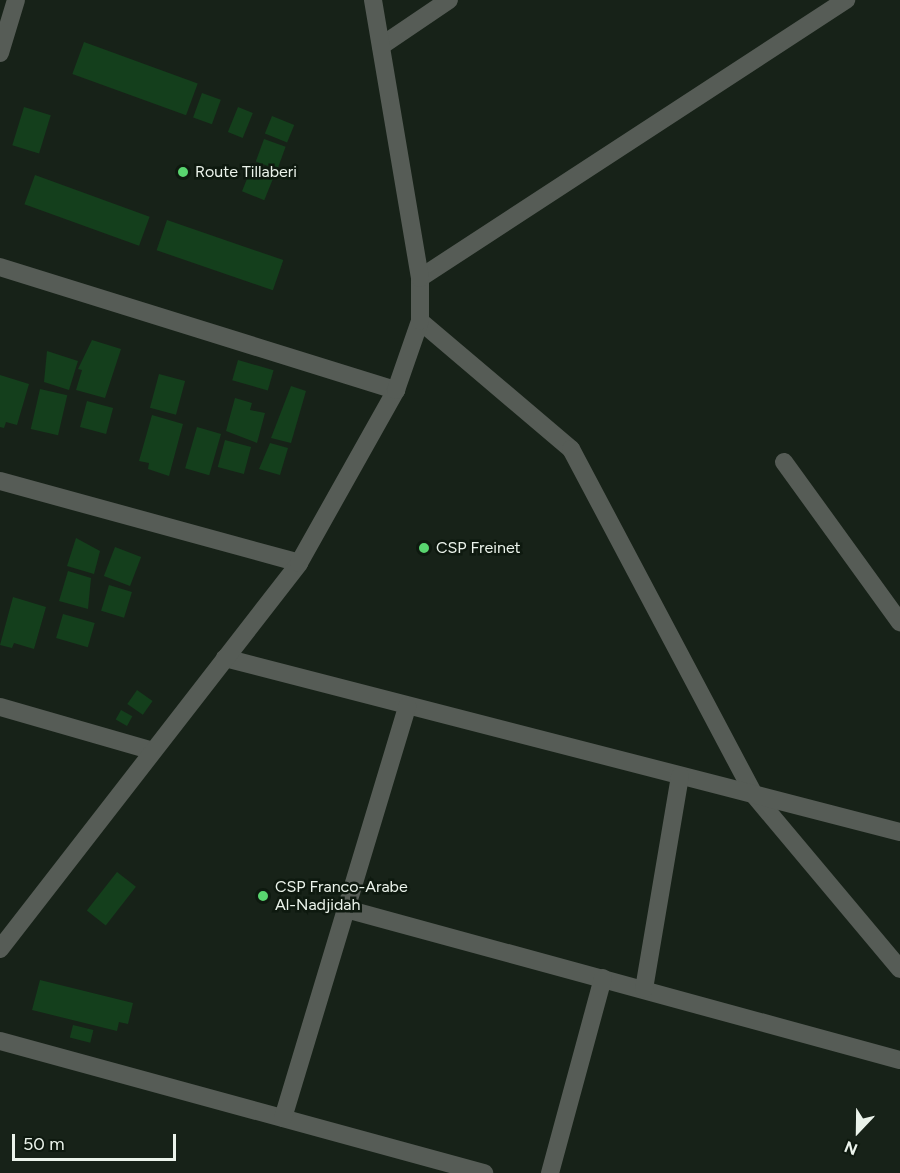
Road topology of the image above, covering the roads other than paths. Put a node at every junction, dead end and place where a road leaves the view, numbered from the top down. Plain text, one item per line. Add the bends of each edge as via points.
1 (16, 0) edge
2 (373, 0) edge
3 (449, 0) edge
4 (846, 0) edge
5 (381, 46) junction
6 (0, 53) edge
7 (0, 267) edge
8 (420, 278) junction
9 (420, 321) junction
10 (396, 390) junction
11 (784, 462) dead end
12 (0, 481) edge
13 (299, 563) junction
14 (900, 622) edge
15 (225, 658) junction
16 (407, 706) junction
17 (0, 707) edge
18 (153, 751) junction
19 (680, 776) junction
20 (753, 795) junction
21 (900, 832) edge
22 (346, 909) junction
23 (8, 926) edge
24 (0, 948) edge
25 (900, 969) edge
26 (603, 978) junction
27 (644, 989) junction
28 (0, 1041) edge
29 (900, 1060) edge
30 (284, 1118) junction
31 (483, 1173) edge
32 (550, 1173) edge

1 - 6 street
2 - 5 street
3 - 5 street
4 - 8 street
5 - 8 street
7 - 10 street
8 - 9 street
9 - 10 street
9 - 20 street via 571,449
10 - 13 street
11 - 14 street
12 - 13 street
13 - 15 street
15 - 16 street
15 - 18 street
16 - 19 street
16 - 22 street
17 - 18 street
18 - 23 street
19 - 20 street
19 - 27 street
20 - 21 street
20 - 25 street
22 - 26 street
22 - 30 street
23 - 24 street
26 - 27 street
26 - 32 street
27 - 29 street
28 - 30 street
30 - 31 street

